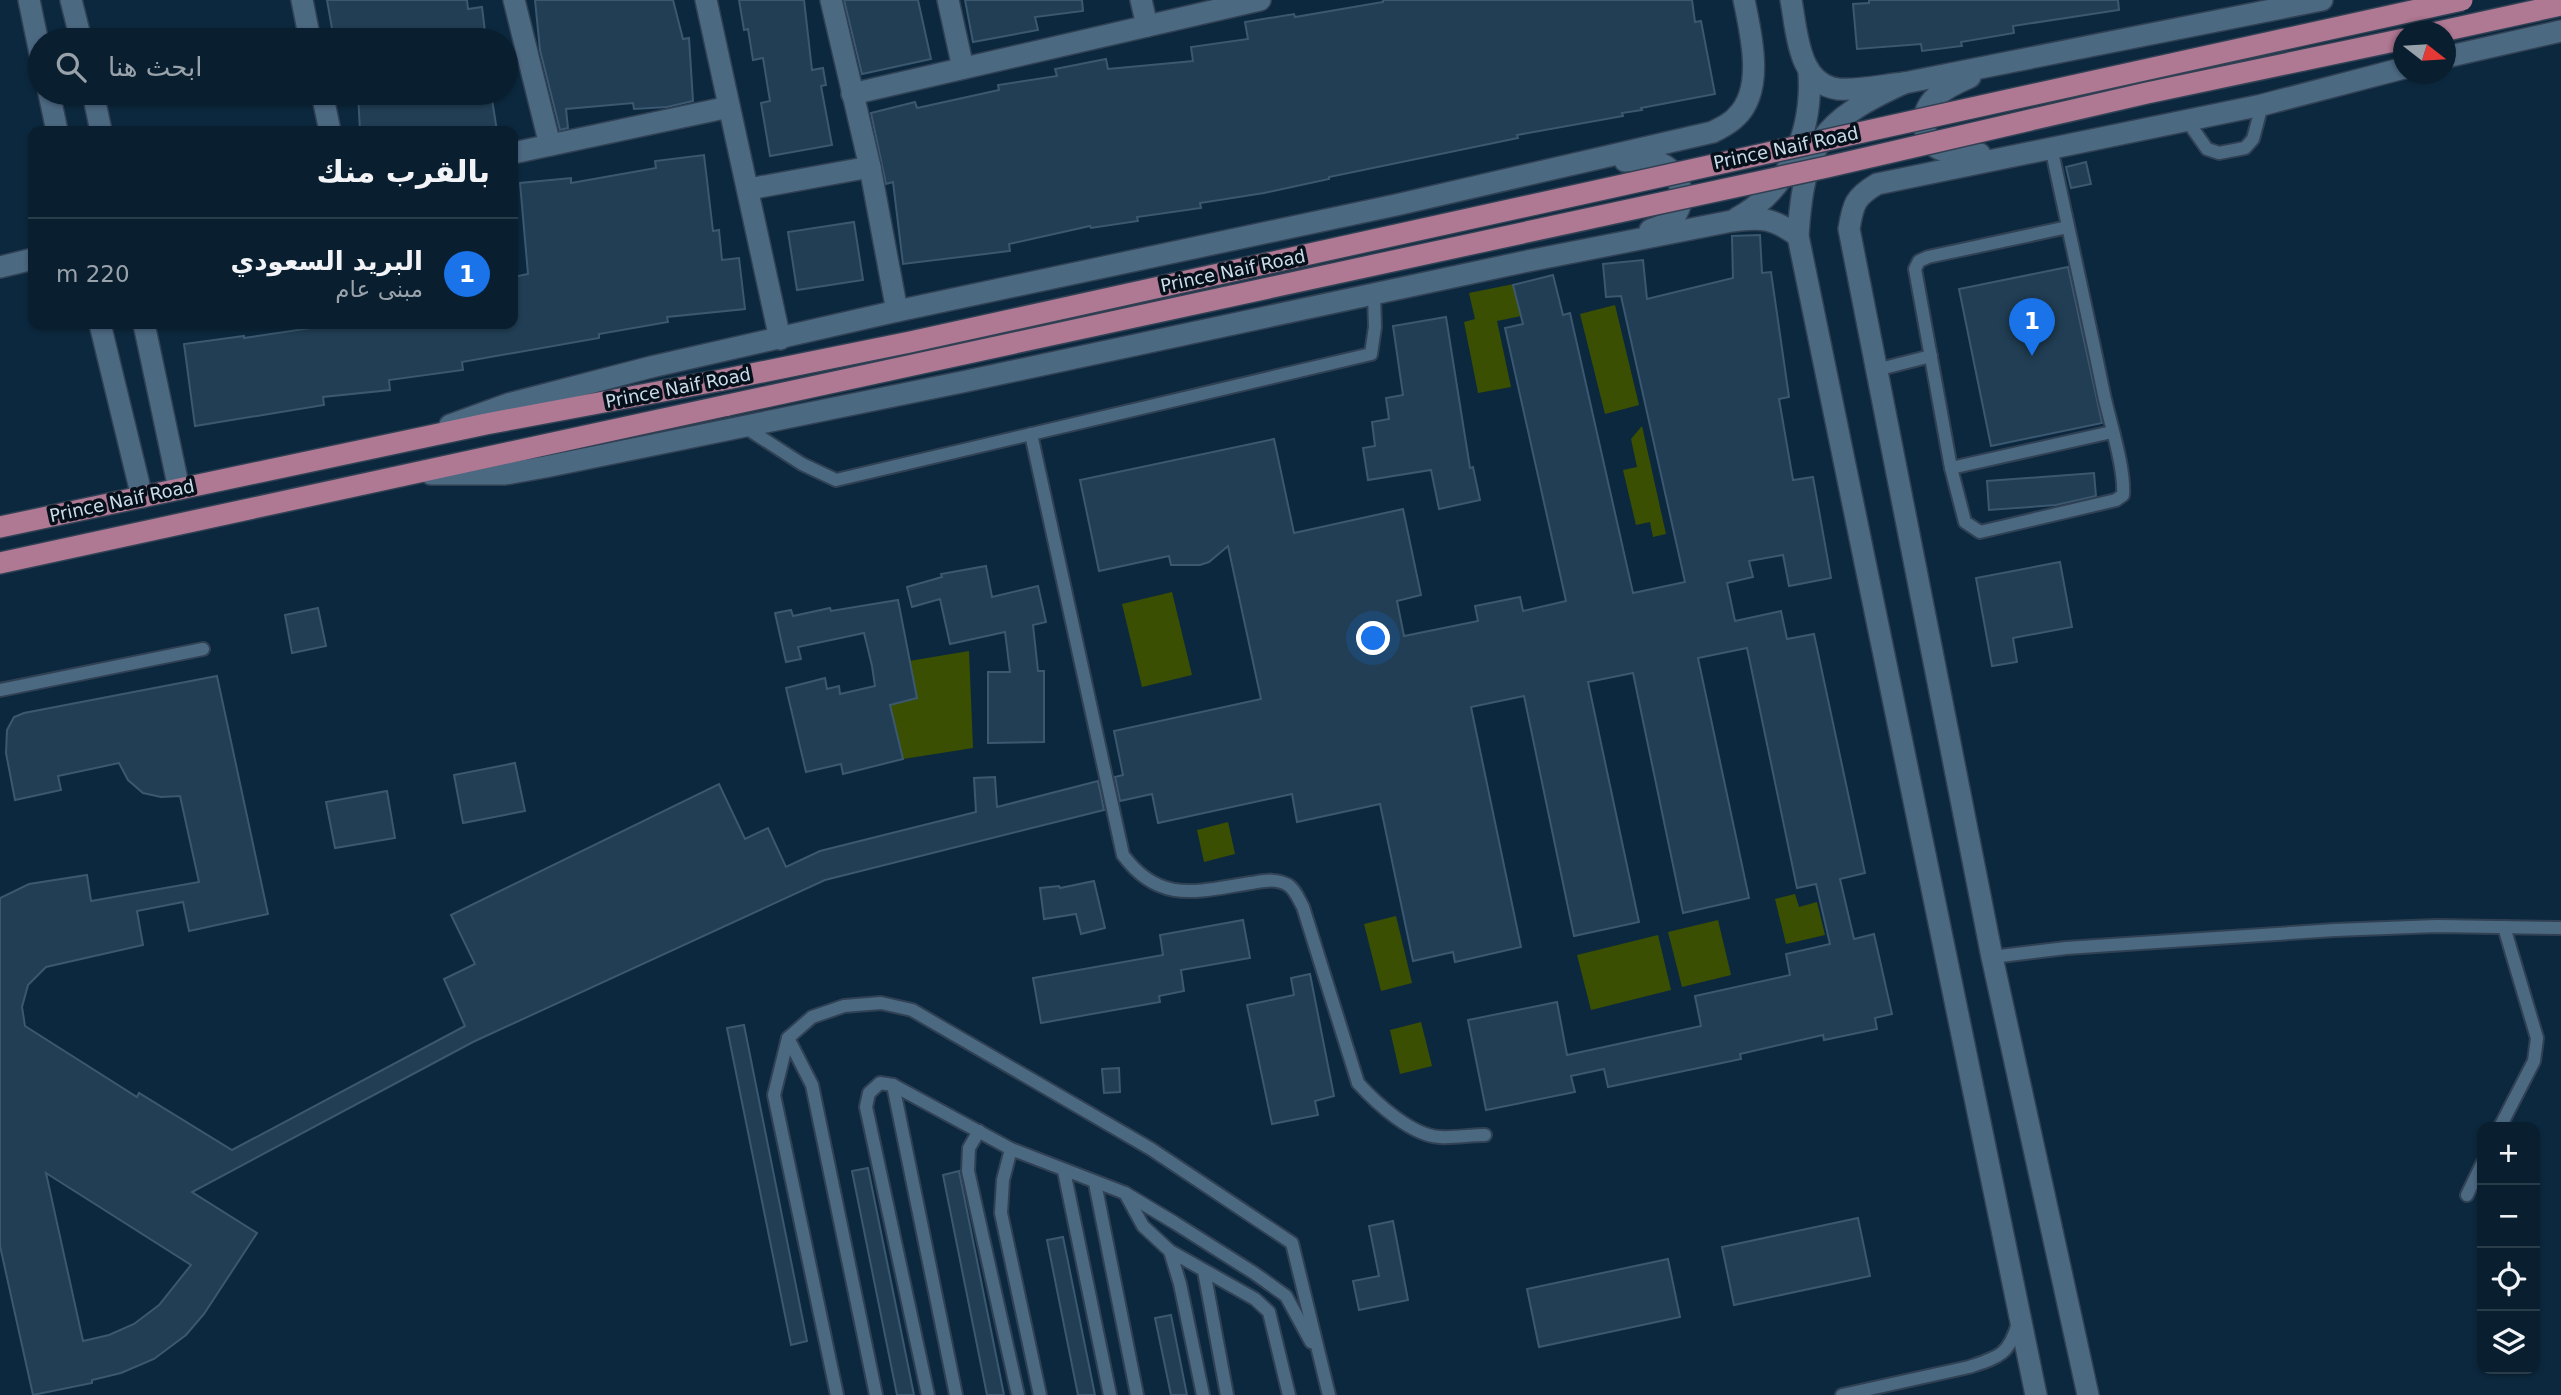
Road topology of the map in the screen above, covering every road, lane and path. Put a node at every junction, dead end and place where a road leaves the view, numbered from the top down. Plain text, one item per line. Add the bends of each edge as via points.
1 (29, 0) edge
2 (71, 0) edge
3 (302, 0) edge
4 (514, 0) edge
5 (706, 0) edge
6 (831, 0) edge
7 (948, 0) edge
8 (1141, 0) edge
9 (1260, 0) edge
10 (1744, 0) edge
11 (1791, 0) edge
12 (2322, 0) edge
13 (2462, 0) edge
14 (2561, 5) edge
15 (1147, 26) junction
16 (35, 28) edge
17 (77, 28) edge
18 (308, 28) edge
19 (2456, 28) edge
20 (2561, 31) edge
21 (2393, 41) edge
22 (2456, 55) edge
23 (2001, 64) junction
24 (963, 68) junction
25 (2393, 71) edge
26 (1809, 72) junction
27 (1904, 83) junction
28 (852, 94) junction
29 (51, 105) edge
30 (96, 105) edge
31 (325, 105) edge
32 (2262, 105) junction
33 (729, 107) junction
34 (2186, 119) junction
35 (56, 126) edge
36 (100, 126) edge
37 (329, 126) edge
38 (550, 145) junction
39 (2051, 147) junction
40 (518, 152) edge
41 (2005, 156) junction
42 (1565, 165) junction
43 (870, 167) junction
44 (749, 189) junction
45 (1732, 221) junction
46 (2068, 227) junction
47 (1798, 236) junction
48 (1622, 242) junction
49 (28, 260) edge
50 (0, 267) edge
51 (1374, 295) junction
52 (897, 311) junction
53 (101, 329) edge
54 (145, 329) edge
55 (780, 339) junction
56 (1931, 356) junction
57 (1876, 370) junction
58 (743, 426) junction
59 (2112, 432) junction
60 (1031, 434) junction
61 (405, 441) junction
62 (1951, 468) junction
63 (411, 474) junction
64 (178, 489) junction
65 (142, 497) junction
66 (0, 527) edge
67 (0, 563) edge
68 (203, 649) dead end
69 (0, 690) edge
70 (2504, 927) junction
71 (2561, 928) edge
72 (1992, 957) junction
73 (788, 1038) junction
74 (893, 1085) junction
75 (2502, 1122) edge
76 (979, 1131) junction
77 (1485, 1135) dead end
78 (1011, 1149) junction
79 (1064, 1171) junction
80 (2477, 1174) edge
81 (1095, 1183) junction
82 (1125, 1193) junction
83 (2467, 1195) dead end
84 (1170, 1251) junction
85 (1204, 1271) junction
86 (2019, 1320) junction
87 (1318, 1354) junction
88 (837, 1395) edge
89 (876, 1395) edge
90 (928, 1395) edge
91 (956, 1395) edge
92 (1018, 1395) edge
93 (1040, 1395) edge
94 (1110, 1395) edge
95 (1137, 1395) edge
96 (1202, 1395) edge
97 (1227, 1395) edge
98 (1289, 1395) edge
99 (1329, 1395) edge
100 (1842, 1395) edge
101 (2036, 1395) edge
102 (2088, 1395) edge

1 - 16 street
2 - 17 street
3 - 18 street
4 - 38 street
5 - 33 street
6 - 28 street
7 - 24 street
8 - 15 street
9 - 15 street
10 - 42 street via 1750,25 1752,86 1735,119 1713,132
11 - 26 street
12 - 23 street
13 - 61 main road, Prince Naif Road, bridge via 924,339
14 - 19 main road
15 - 24 street
20 - 22 street
21 - 63 main road, Prince Naif Road, bridge
23 - 27 street
23 - 41 street via 1951,85 1927,109 1924,122 1935,147
24 - 28 street
25 - 32 street
26 - 27 street via 1818,82 1841,89
26 - 45 street via 1810,101 1797,153 1773,191 1753,210
27 - 47 street via 1845,114 1827,130 1809,165
28 - 43 street
29 - 35 street
30 - 36 street
31 - 37 street
32 - 34 street
32 - 34 lane via 2253,139 2245,148 2215,153
33 - 38 street
33 - 44 street
34 - 39 street
38 - 40 street
39 - 41 street
39 - 46 lane
41 - 57 street via 1877,184 1861,193 1849,229
42 - 48 street via 1652,160 1672,170 1681,191 1679,210 1672,220
42 - 52 street
43 - 44 street
43 - 52 street
44 - 55 street
45 - 47 street via 1772,220
45 - 48 street
46 - 56 lane via 1919,261 1915,269
46 - 59 lane
47 - 86 street
48 - 51 street
49 - 50 street
51 - 58 street
51 - 60 lane via 1371,354
52 - 55 street
53 - 65 street
54 - 64 street
55 - 61 street via 508,404
56 - 57 lane
56 - 62 lane
57 - 72 street
58 - 60 lane via 836,480
58 - 63 street via 505,474
59 - 62 lane
59 - 62 lane via 2123,495 1980,532 1965,522
60 - 77 lane via 1124,855 1147,881 1169,889 1188,892 1276,880 1291,886 1303,907 1358,1083 1405,1124 1437,1137
61 - 64 main road, Prince Naif Road
63 - 67 main road, Prince Naif Road
64 - 65 main road, Prince Naif Road
65 - 66 main road, Prince Naif Road
68 - 69 lane
70 - 71 lane
70 - 72 lane via 2335,930
70 - 75 lane via 2537,1038 2533,1061
72 - 102 street
73 - 87 lane via 812,1017 844,1006 881,1003 912,1010 1151,1149 1292,1242
73 - 88 lane via 774,1095
73 - 89 lane via 812,1085
74 - 76 lane
74 - 90 lane via 880,1083 869,1093 866,1107
74 - 91 lane
76 - 78 lane
76 - 92 lane via 969,1149 968,1171
78 - 79 lane
78 - 93 lane via 1001,1213
79 - 81 lane
79 - 94 lane
80 - 83 lane
81 - 82 lane
81 - 95 lane
82 - 84 lane via 1143,1226
82 - 87 lane via 1286,1296
84 - 85 lane
84 - 96 lane
85 - 97 lane
85 - 98 lane via 1255,1299 1269,1312
86 - 100 lane via 2005,1353 1987,1361
86 - 101 street
87 - 99 lane

